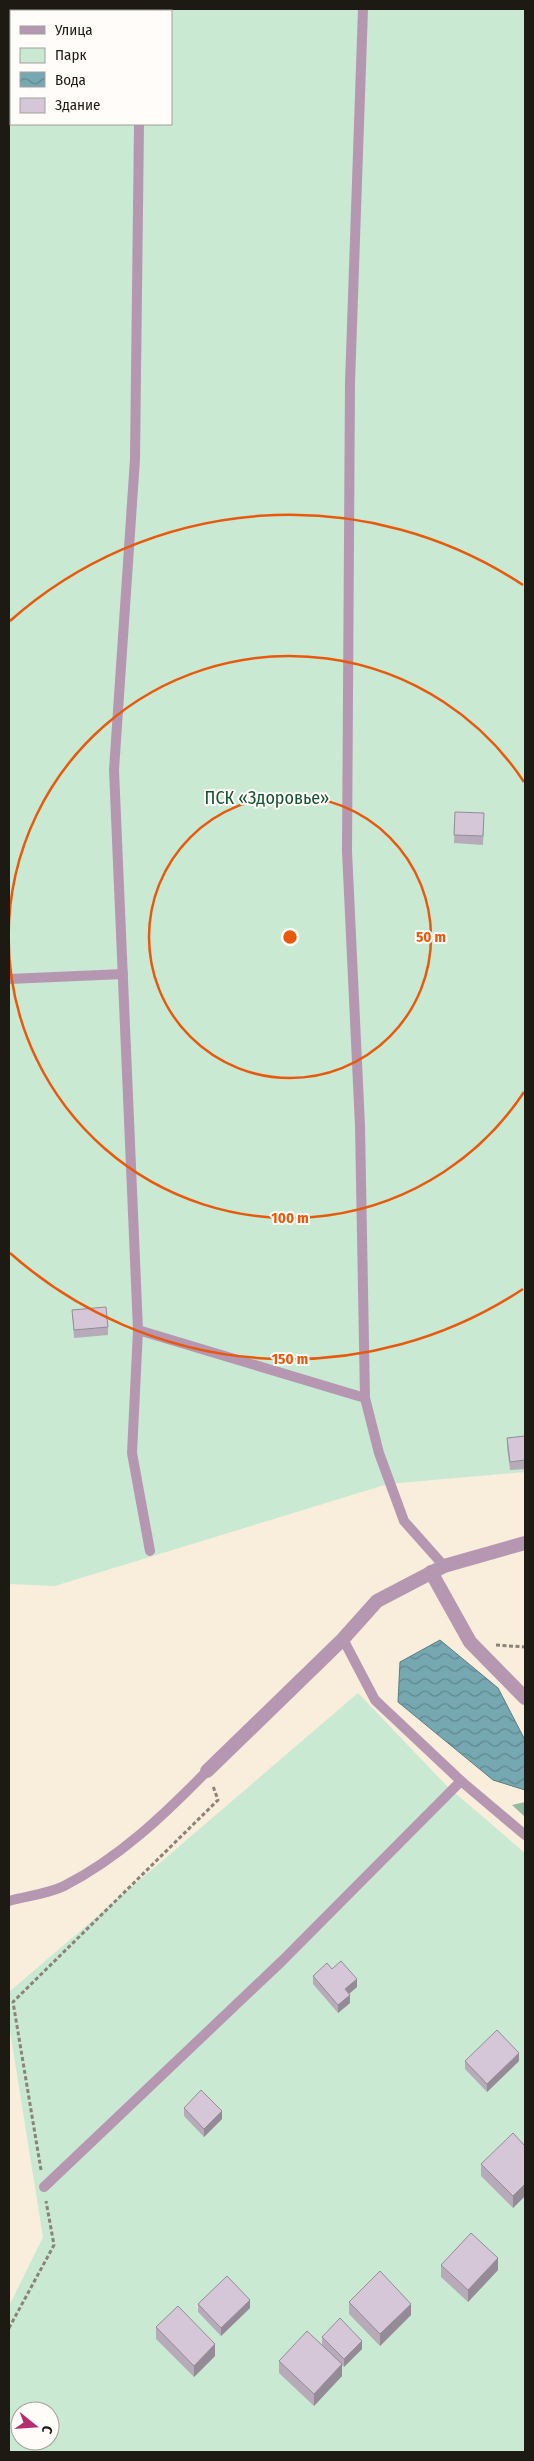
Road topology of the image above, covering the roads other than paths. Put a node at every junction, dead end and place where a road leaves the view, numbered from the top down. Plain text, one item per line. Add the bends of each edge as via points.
1 (363, 9) edge
2 (139, 125) edge
3 (123, 974) junction
4 (9, 979) edge
5 (138, 1330) junction
6 (365, 1398) junction
7 (525, 1543) edge
8 (150, 1551) dead end
9 (444, 1566) junction
10 (431, 1572) junction
11 (343, 1639) junction
12 (525, 1698) edge
13 (207, 1771) joint
14 (461, 1781) junction
15 (525, 1835) edge
16 (9, 1901) edge
17 (44, 2187) road end

1 - 6 lane via 350,383 347,851 360,1126
2 - 3 lane via 135,459 114,770
3 - 4 lane
3 - 5 lane
5 - 6 lane
5 - 8 lane via 132,1453
6 - 9 lane via 379,1453 404,1521
7 - 9 street
9 - 10 street
10 - 11 street via 377,1601
10 - 12 street via 470,1642
11 - 13 street
11 - 14 lane via 375,1700
13 - 16 lane via 167,1812 118,1853 63,1887
14 - 15 lane
14 - 17 lane via 282,1962

